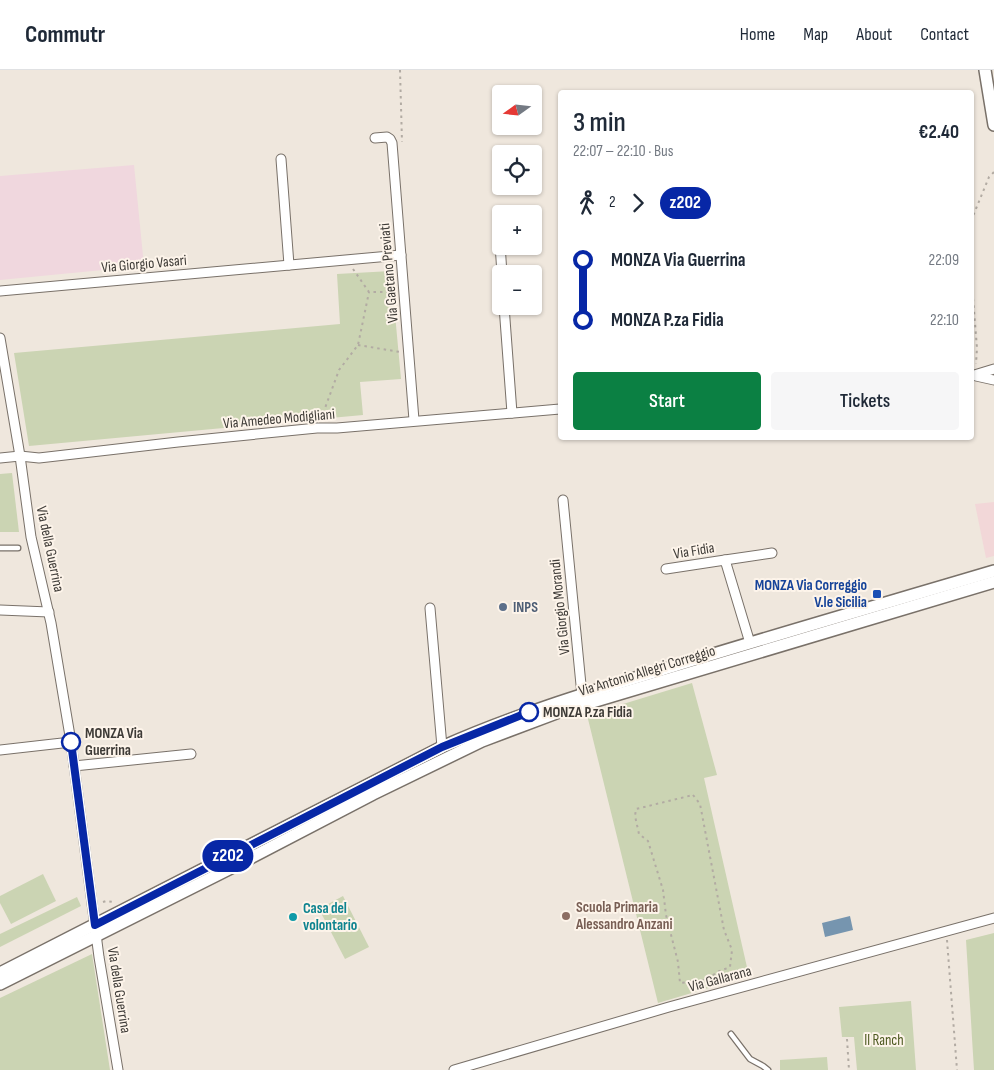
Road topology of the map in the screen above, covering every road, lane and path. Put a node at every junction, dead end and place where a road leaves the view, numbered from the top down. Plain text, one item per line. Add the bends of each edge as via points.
1 (400, 70) edge
2 (986, 70) edge
3 (994, 125) edge
4 (375, 138) dead end
5 (393, 158) junction
6 (281, 159) dead end
7 (994, 172) edge
8 (974, 214) edge
9 (401, 255) junction
10 (346, 260) junction
11 (290, 265) junction
12 (0, 291) edge
13 (369, 292) junction
14 (404, 292) junction
15 (974, 310) edge
16 (505, 315) edge
17 (0, 338) edge
18 (358, 345) junction
19 (409, 353) junction
20 (974, 369) edge
21 (994, 369) edge
22 (974, 376) edge
23 (974, 376) edge
24 (994, 380) edge
25 (558, 409) edge
26 (512, 413) junction
27 (414, 420) junction
28 (317, 428) junction
29 (20, 456) junction
30 (0, 458) edge
31 (563, 500) dead end
32 (0, 548) edge
33 (18, 548) dead end
34 (772, 553) dead end
35 (725, 560) junction
36 (666, 569) dead end
37 (994, 572) edge
38 (994, 582) edge
39 (430, 608) dead end
40 (0, 610) edge
41 (49, 612) junction
42 (750, 643) junction
43 (584, 703) junction
44 (71, 742) junction
45 (442, 747) junction
46 (0, 750) edge
47 (191, 754) dead end
48 (74, 766) junction
49 (994, 918) edge
50 (96, 930) junction
51 (946, 932) junction
52 (0, 973) edge
53 (707, 980) joint
54 (0, 984) edge
55 (731, 1034) dead end
56 (847, 1039) dead end
57 (756, 1063) junction
58 (118, 1070) edge
59 (454, 1070) edge
60 (756, 1070) edge
61 (768, 1070) edge
62 (849, 1070) edge
63 (957, 1070) edge

1 - 5 path via 402,149
2 - 3 street
4 - 5 street, Via Gaetano Previati via 390,139
5 - 9 street, Via Gaetano Previati
6 - 11 street
7 - 8 path
9 - 10 street, Via Giorgio Vasari
9 - 14 street, Via Gaetano Previati
10 - 11 street, Via Giorgio Vasari
10 - 13 path
11 - 12 street, Via Giorgio Vasari
13 - 14 path
13 - 18 path
14 - 19 street, Via Gaetano Previati
15 - 20 path via 977,348
16 - 26 street
17 - 29 street, Via della Guerrina
18 - 19 path
18 - 28 path via 339,370
19 - 27 street, Via Gaetano Previati
21 - 22 street
23 - 24 street
25 - 26 street, Via Amedeo Modigliani
26 - 27 street, Via Amedeo Modigliani
27 - 28 street, Via Amedeo Modigliani
28 - 29 street, Via Amedeo Modigliani via 39,458
29 - 30 street, Via Amedeo Modigliani
29 - 41 street, Via della Guerrina via 31,537
31 - 43 street, Via Giorgio Morandi
32 - 33 lane
34 - 35 street, Via Fidia
35 - 36 street, Via Fidia
35 - 42 street, Via Fidia
37 - 42 street, Via Antonio Allegri Correggio
38 - 43 street, Via Antonio Allegri Correggio
39 - 45 street
40 - 41 street
41 - 44 street, Via della Guerrina
42 - 43 street, Via Antonio Allegri Correggio
43 - 45 street, Via Antonio Allegri Correggio via 518,716
43 - 50 street, Via Antonio Allegri Correggio via 437,762 235,866
44 - 46 street
44 - 48 street, Via della Guerrina
45 - 50 street, Via Antonio Allegri Correggio
47 - 48 street
48 - 50 street, Via della Guerrina
49 - 51 street, Via Gallarana
50 - 52 street, Via Antonio Allegri Correggio
50 - 54 street, Via Antonio Allegri Correggio
50 - 58 street, Via della Guerrina
51 - 59 street, Via Gallarana via 669,1007
51 - 63 path
53 - 53 path via 730,966 732,950 724,930 700,804 693,795 636,809 635,816 639,834 648,841 663,890 680,983
55 - 57 lane
56 - 62 path
57 - 60 lane
57 - 61 lane

